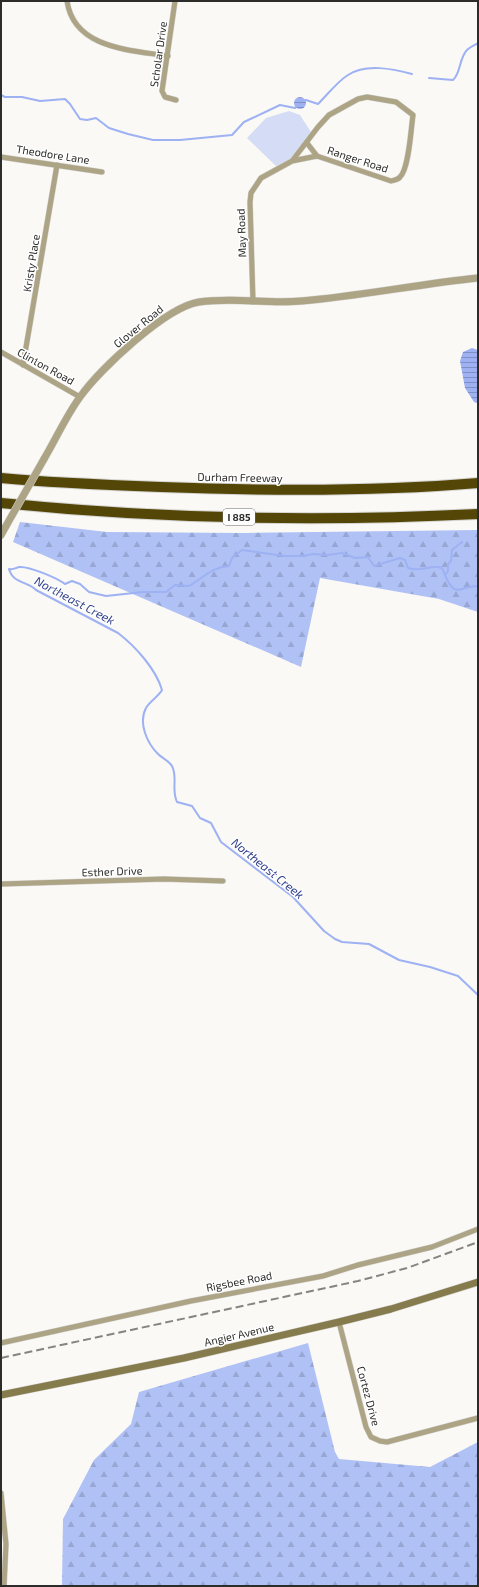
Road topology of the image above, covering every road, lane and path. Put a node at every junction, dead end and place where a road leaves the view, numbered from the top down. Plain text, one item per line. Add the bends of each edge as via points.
1 (68, 1) edge
2 (175, 1) edge
3 (168, 56) junction
4 (176, 100) dead end
5 (307, 143) junction
6 (317, 156) junction
7 (1, 157) edge
8 (292, 161) junction
9 (57, 165) junction
10 (102, 172) dead end
11 (478, 278) edge
12 (253, 302) junction
13 (1, 352) edge
14 (23, 365) junction
15 (80, 397) junction
16 (1, 478) edge
17 (478, 483) edge
18 (478, 486) edge
19 (422, 488) junction
20 (1, 503) edge
21 (478, 514) edge
22 (1, 535) edge
23 (223, 881) dead end
24 (1, 884) edge
25 (478, 1229) edge
26 (478, 1282) edge
27 (339, 1322) junction
28 (1, 1343) edge
29 (1, 1395) edge
30 (478, 1418) edge
31 (1, 1493) edge
32 (4, 1586) edge

1 - 3 street via 77,24 96,40 125,49
2 - 3 street, Scholar Drive
3 - 4 street, Scholar Drive via 162,91 165,97
5 - 6 street
5 - 6 street, Ranger Road via 329,115 358,99 367,97 396,102 413,115 404,173 399,179 391,181
5 - 8 street
6 - 8 street, Ranger Road
7 - 9 street, Theodore Lane
8 - 12 street, May Road via 261,178 251,193
9 - 10 street, Theodore Lane
9 - 14 street, Kristy Place
11 - 12 street, Glover Road via 315,300
12 - 15 street, Glover Road via 220,300 199,302 177,309 114,359
13 - 14 street, Clinton Road
14 - 15 street, Clinton Road
15 - 22 street, Glover Road, bridge
16 - 19 highway, Durham Freeway via 75,484 199,488
17 - 19 highway, Durham Freeway
18 - 19 highway
20 - 21 highway, I 885 via 134,514 254,518 374,518
23 - 24 street, Esther Drive
25 - 28 street, Rigsbee Road via 432,1246 323,1276 191,1301
26 - 27 main road, Angier Avenue
27 - 29 main road, Angier Avenue via 184,1358
27 - 30 street, Cortez Drive via 366,1427 371,1437 380,1442 387,1442
31 - 32 street via 6,1544

